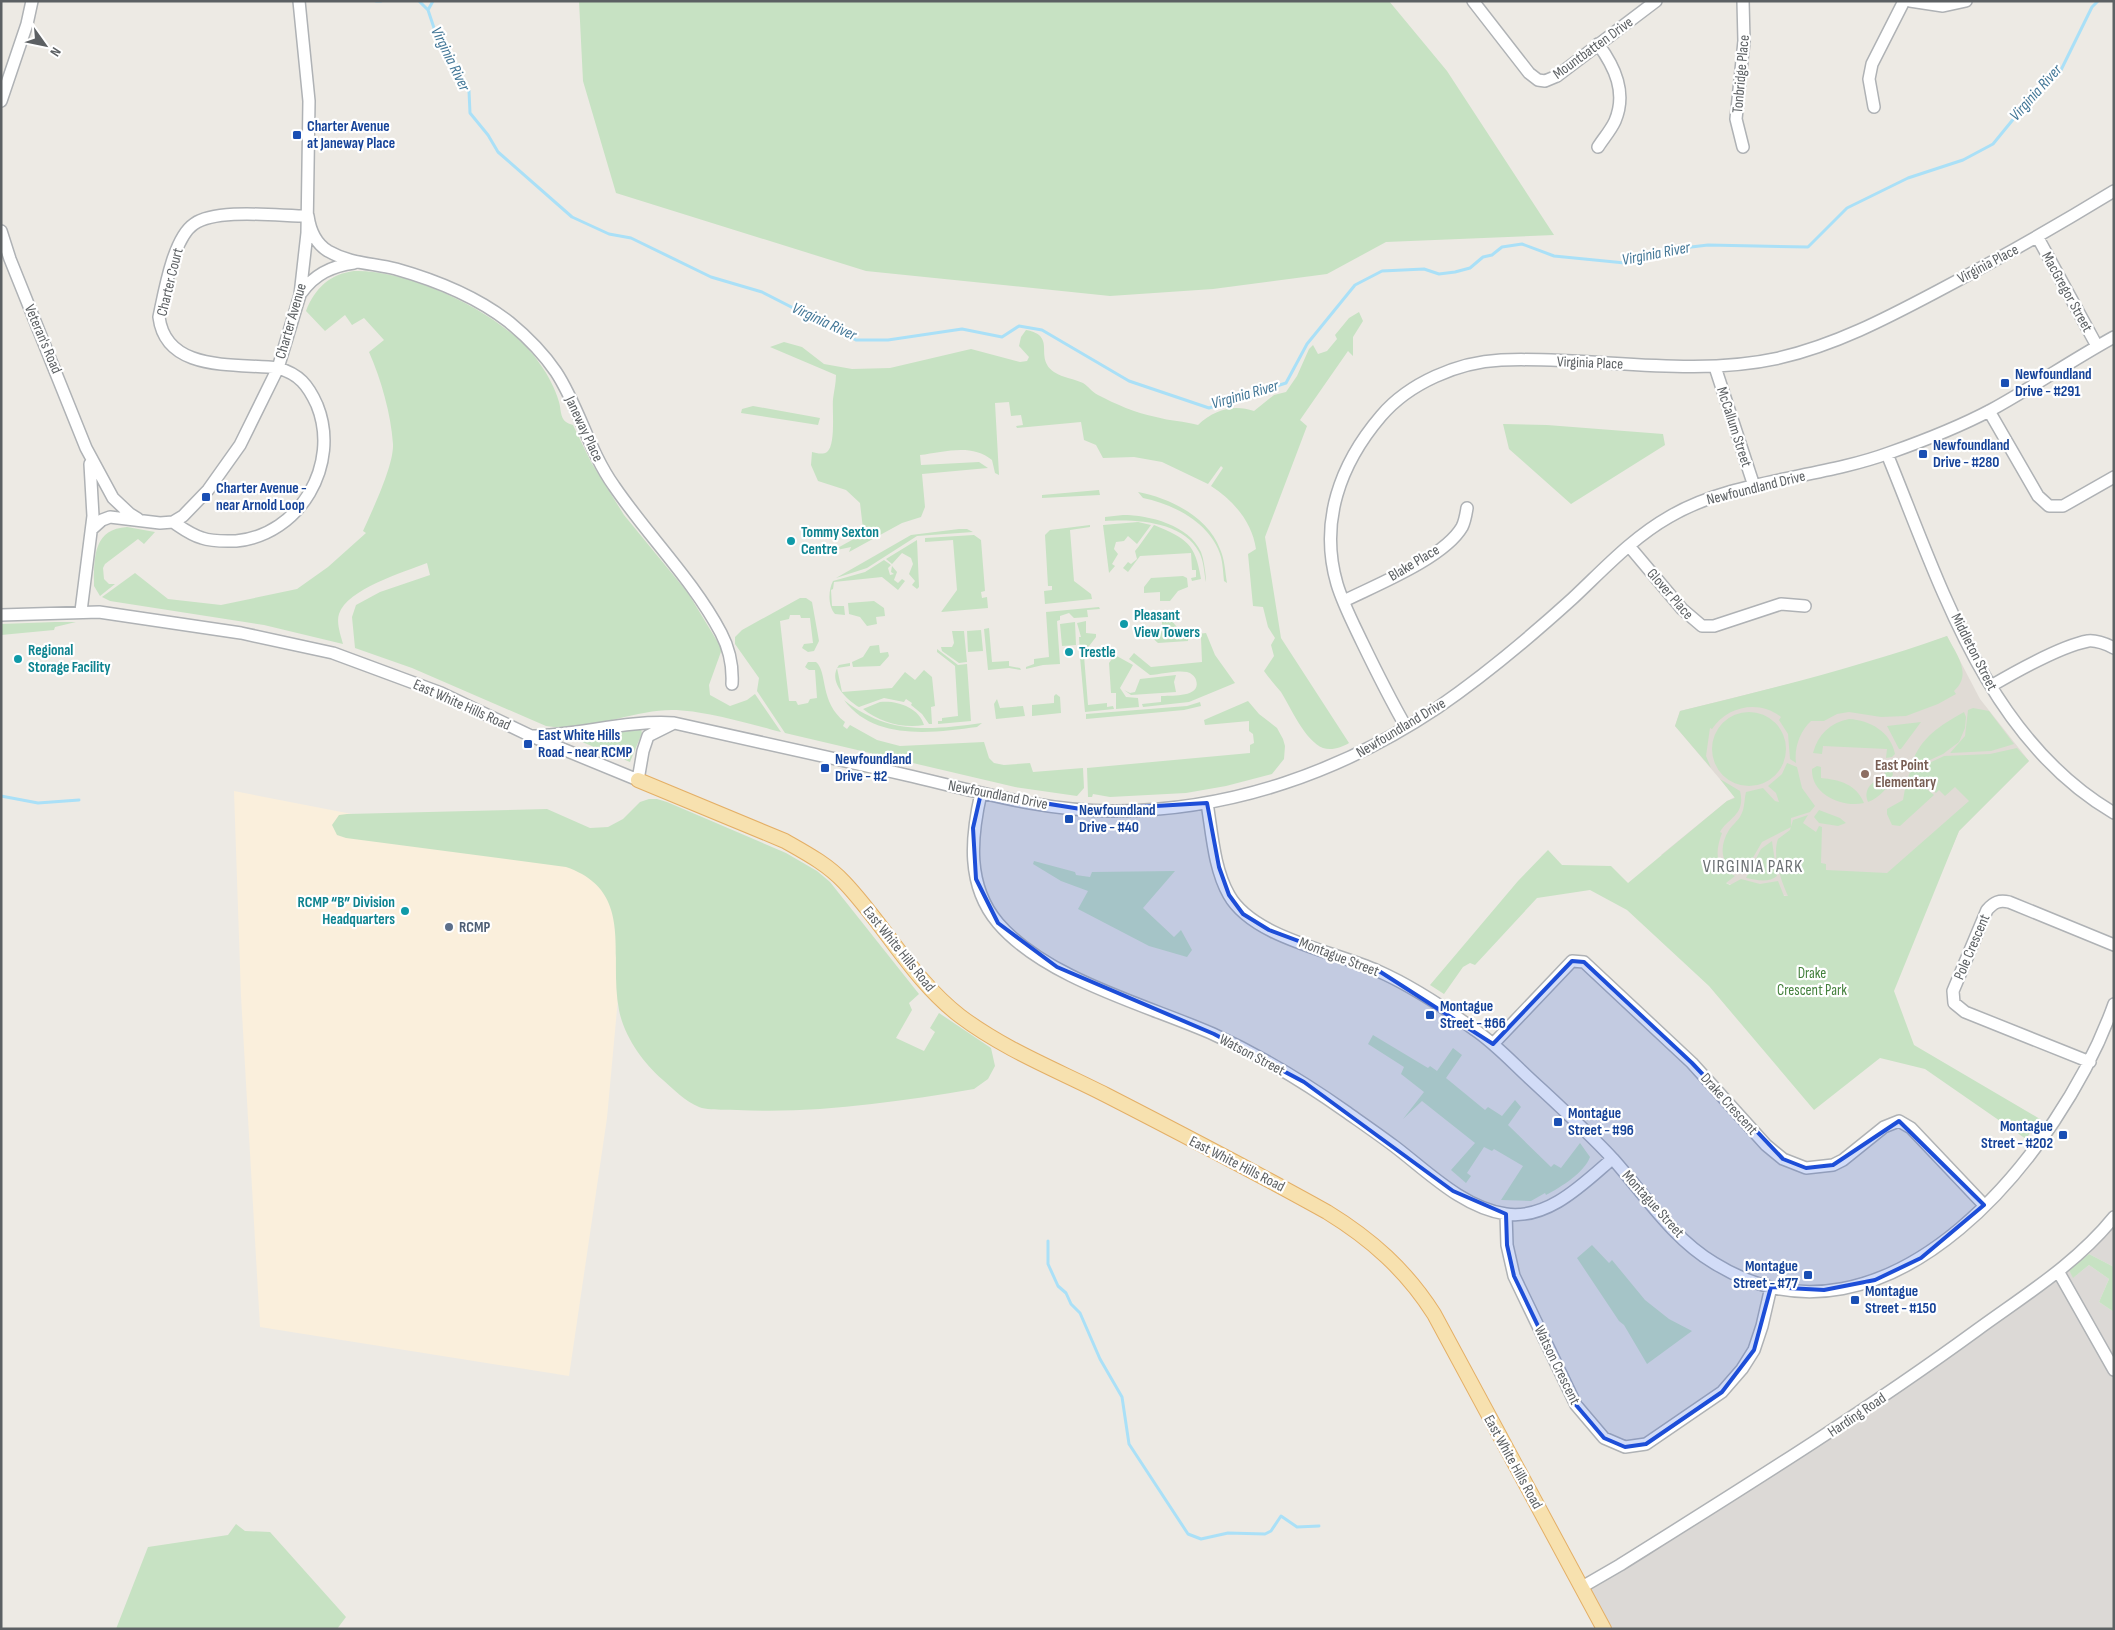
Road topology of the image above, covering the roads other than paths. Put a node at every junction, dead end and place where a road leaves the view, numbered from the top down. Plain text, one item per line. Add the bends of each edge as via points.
1 (32, 1) edge
2 (299, 1) edge
3 (1473, 1) edge
4 (1656, 1) edge
5 (1743, 1) edge
6 (1904, 1) edge
7 (1910, 1) edge
8 (1966, 1) edge
9 (1598, 44) junction
10 (1, 101) edge
11 (1874, 106) dead end
12 (1598, 147) dead end
13 (1743, 147) dead end
14 (2114, 191) edge
15 (308, 216) junction
16 (1, 231) edge
17 (2038, 238) junction
18 (355, 263) junction
19 (300, 295) junction
20 (2114, 337) edge
21 (2098, 346) junction
22 (278, 368) junction
23 (1715, 368) junction
24 (1989, 411) junction
25 (86, 448) junction
26 (1887, 454) junction
27 (2114, 477) edge
28 (1754, 486) junction
29 (1467, 508) dead end
30 (142, 521) junction
31 (173, 522) junction
32 (92, 529) junction
33 (1629, 546) junction
34 (1344, 601) junction
35 (1805, 606) dead end
36 (81, 611) junction
37 (1, 615) edge
38 (2114, 648) edge
39 (732, 684) dead end
40 (1991, 686) junction
41 (674, 723) junction
42 (1406, 727) junction
43 (531, 736) junction
44 (638, 780) junction
45 (981, 793) junction
46 (1207, 803) junction
47 (2114, 813) edge
48 (2114, 945) edge
49 (2114, 1004) edge
50 (1493, 1044) junction
51 (2090, 1062) junction
52 (1612, 1159) junction
53 (1984, 1205) junction
54 (1506, 1214) junction
55 (2114, 1218) edge
56 (2058, 1271) junction
57 (1771, 1287) junction
58 (2114, 1370) edge
59 (1582, 1587) junction
60 (1604, 1629) edge

1 - 10 street
2 - 15 street, Charter Avenue via 309,101
3 - 9 street, Mountbatten Drive via 1524,68 1538,80 1557,76
4 - 9 street, Mountbatten Drive
5 - 13 street, Tonbridge Place via 1745,20 1736,119
6 - 11 street via 1872,64 1869,79
7 - 8 street via 1944,6
9 - 12 street via 1612,65 1620,92 1615,122
14 - 17 street, Virginia Place
15 - 18 street, Janeway Place via 314,238 326,250
15 - 19 street, Charter Avenue
15 - 22 street, Charter Court via 224,215 207,217 192,225 180,242 159,317 168,342 195,360
16 - 25 street, Veteran's Road
17 - 21 street, MacGregor Street
17 - 23 street, Virginia Place via 1849,336 1793,354
18 - 19 street, Janeway Place via 324,271
18 - 39 street, Janeway Place via 394,269 466,296 509,322 542,354 569,395 613,485 721,632 733,667
19 - 22 street, Charter Avenue
20 - 21 street, Newfoundland Drive
21 - 24 street, Newfoundland Drive
22 - 31 street, Charter Avenue via 234,453 195,504
22 - 31 street via 294,373 306,384 318,408 324,433 324,453 318,476 300,507 277,528 240,540 204,539
23 - 28 street, McCallum Street
23 - 34 street, Virginia Place via 1501,360 1459,368 1410,391 1388,408 1369,430 1354,452 1336,492 1330,542 1337,585
24 - 26 street, Newfoundland Drive
24 - 27 street via 2038,496 2049,506 2063,506
25 - 30 street, Veteran's Road via 113,498
25 - 32 street, Veteran's Road via 92,475
26 - 28 street, Newfoundland Drive
26 - 40 street, Middleton Street via 1962,632
28 - 33 street, Newfoundland Drive via 1696,503 1668,517
29 - 34 street, Blake Place via 1462,526 1449,542 1417,564
30 - 31 street
30 - 32 street via 110,518
32 - 36 street, Veteran's Road
33 - 35 street, Glover Place via 1682,609 1702,626 1714,626 1781,604
33 - 42 street, Newfoundland Drive via 1503,661
34 - 42 street, Virginia Place
36 - 37 street, East White Hills Road
36 - 43 street, East White Hills Road via 241,634 333,653 441,693
38 - 40 street via 2089,641
40 - 47 street, Middleton Street via 2042,755 2076,786
41 - 43 street, Newfoundland Drive
41 - 44 street via 648,736
41 - 45 street, Newfoundland Drive
42 - 46 street, Newfoundland Drive via 1357,755 1306,777
43 - 44 street, East White Hills Road
44 - 59 main road, East White Hills Road via 808,853 844,882 939,998 988,1035 1310,1203 1360,1232 1381,1249 1410,1280 1434,1314
45 - 46 street, Newfoundland Drive via 1087,810 1146,810
45 - 54 street, Watson Street via 973,828 976,879 984,903 1015,940 1092,985 1214,1034 1304,1082 1453,1191 1481,1206
46 - 50 street, Montague Street via 1219,868 1229,895 1244,914 1269,930 1343,957 1408,986
48 - 51 street, Pole Crescent via 2001,900 1987,910 1953,991 1954,1002 1965,1012
49 - 51 street, Montague Street
50 - 52 street, Montague Street
50 - 53 street, Drake Crescent via 1572,961 1584,962 1692,1062 1766,1145 1783,1159 1806,1168 1833,1165 1884,1127 1899,1120 1911,1128
51 - 53 street, Montague Street via 2044,1138 2019,1170
52 - 54 street, Watson Street via 1581,1186 1542,1211
52 - 57 street, Montague Street via 1676,1233 1712,1262 1750,1283
53 - 57 street, Montague Street via 1921,1258 1875,1280 1824,1290
54 - 57 street, Watson Crescent via 1507,1245 1514,1276 1576,1405 1604,1438 1625,1447 1646,1444 1722,1392 1754,1350
55 - 56 street, Harding Road
56 - 58 street
56 - 59 street, Harding Road via 1870,1406
59 - 60 main road, East White Hills Road

